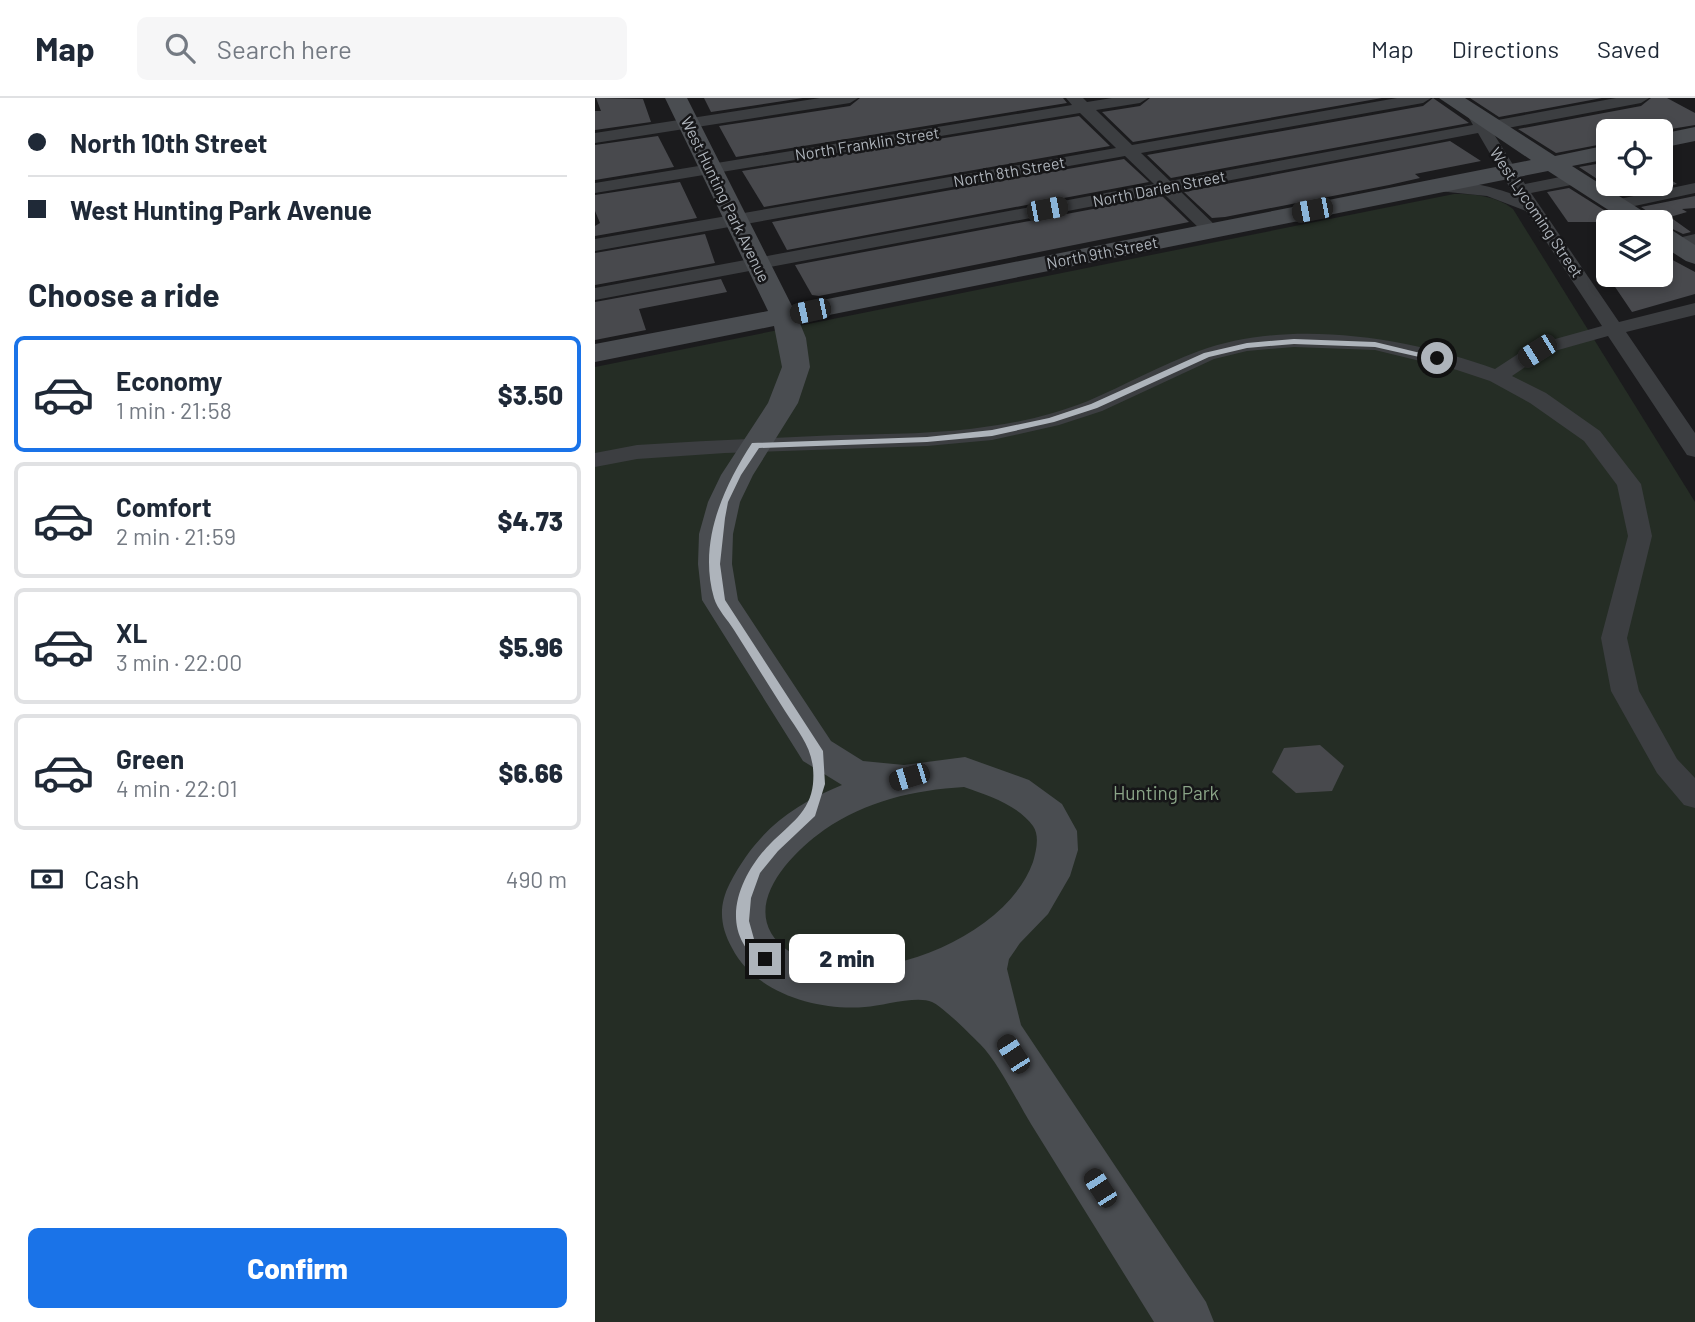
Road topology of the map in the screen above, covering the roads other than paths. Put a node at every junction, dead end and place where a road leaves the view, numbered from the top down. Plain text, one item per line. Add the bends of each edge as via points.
1 (676, 98) edge
2 (850, 98) edge
3 (1140, 98) edge
4 (1423, 98) edge
5 (1450, 98) edge
6 (1641, 98) edge
7 (1079, 103) edge
8 (1482, 122) junction
9 (689, 123) junction
10 (1695, 134) edge
11 (595, 138) edge
12 (1673, 139) edge
13 (1128, 150) junction
14 (1596, 154) edge
15 (1551, 163) junction
16 (710, 169) junction
17 (1575, 179) junction
18 (1514, 181) junction
19 (1437, 186) junction
20 (1166, 187) junction
21 (595, 188) edge
22 (1695, 188) edge
23 (1616, 205) junction
24 (1533, 208) junction
25 (1624, 210) edge
26 (736, 220) junction
27 (1211, 230) junction
28 (595, 244) edge
29 (759, 264) junction
30 (595, 294) edge
31 (1695, 309) edge
32 (783, 316) junction
33 (1615, 328) junction
34 (595, 353) edge
35 (1497, 377) junction
36 (756, 445) junction
37 (1695, 450) edge
38 (595, 460) edge
39 (817, 751) junction
40 (909, 777) junction
41 (1695, 797) edge
42 (797, 827) junction
43 (1004, 931) junction
44 (900, 982) junction
45 (999, 1031) junction
46 (1186, 1322) edge

1 - 9 main road, West Hunting Park Avenue
2 - 9 street
3 - 7 street, North Franklin Street
4 - 13 street, North 8th Street
5 - 8 main road
6 - 8 street, North Darien Street
7 - 13 street
7 - 16 street, North Franklin Street
8 - 15 main road
8 - 18 street, West Lycoming Street
8 - 20 street, North Darien Street
9 - 11 street
9 - 16 main road, West Hunting Park Avenue
10 - 12 main road
13 - 20 street
13 - 26 street, North 8th Street
14 - 15 main road, North 9th Street
15 - 17 main road
15 - 18 main road, North 9th Street
16 - 21 street, North Franklin Street
16 - 26 main road, West Hunting Park Avenue
17 - 18 street
17 - 23 main road
18 - 19 main road, North 9th Street
18 - 24 street, West Lycoming Street
19 - 24 street via 1490,191
19 - 27 main road, North 9th Street
20 - 27 street
20 - 29 street, North Darien Street
22 - 23 street
23 - 25 main road
24 - 33 street, West Lycoming Street
26 - 28 street, North 8th Street
26 - 29 main road, West Hunting Park Avenue
27 - 32 main road, North 9th Street
29 - 30 street, North Darien Street
29 - 32 main road, West Hunting Park Avenue
31 - 33 street
32 - 34 main road, North 9th Street
32 - 36 main road, West Hunting Park Avenue via 796,367 783,402
33 - 35 street via 1556,343
33 - 37 street, West Lycoming Street
35 - 36 street via 1375,344 1294,341 1247,345 1207,355 1094,406 992,433
35 - 41 street via 1538,398 1592,436 1629,484 1640,536 1614,638 1625,691 1667,766
36 - 38 street via 637,452
36 - 39 main road, West Hunting Park Avenue via 724,502 719,523 715,564 720,600
39 - 40 main road, West Hunting Park Avenue via 849,772 869,778
39 - 42 main road, West Hunting Park Avenue via 816,802
40 - 42 main road, West Hunting Park Avenue via 853,797
40 - 43 main road, West Hunting Park Avenue via 965,772 987,779 1024,797 1053,823 1059,842 1043,886 1030,908
42 - 44 main road, West Hunting Park Avenue via 755,871 744,898 748,942 793,976 824,988 853,990
43 - 44 main road, West Hunting Park Avenue via 948,965
43 - 45 main road, West Hunting Park Avenue via 984,969
44 - 45 main road, West Hunting Park Avenue via 946,986
45 - 46 main road, West Hunting Park Avenue

